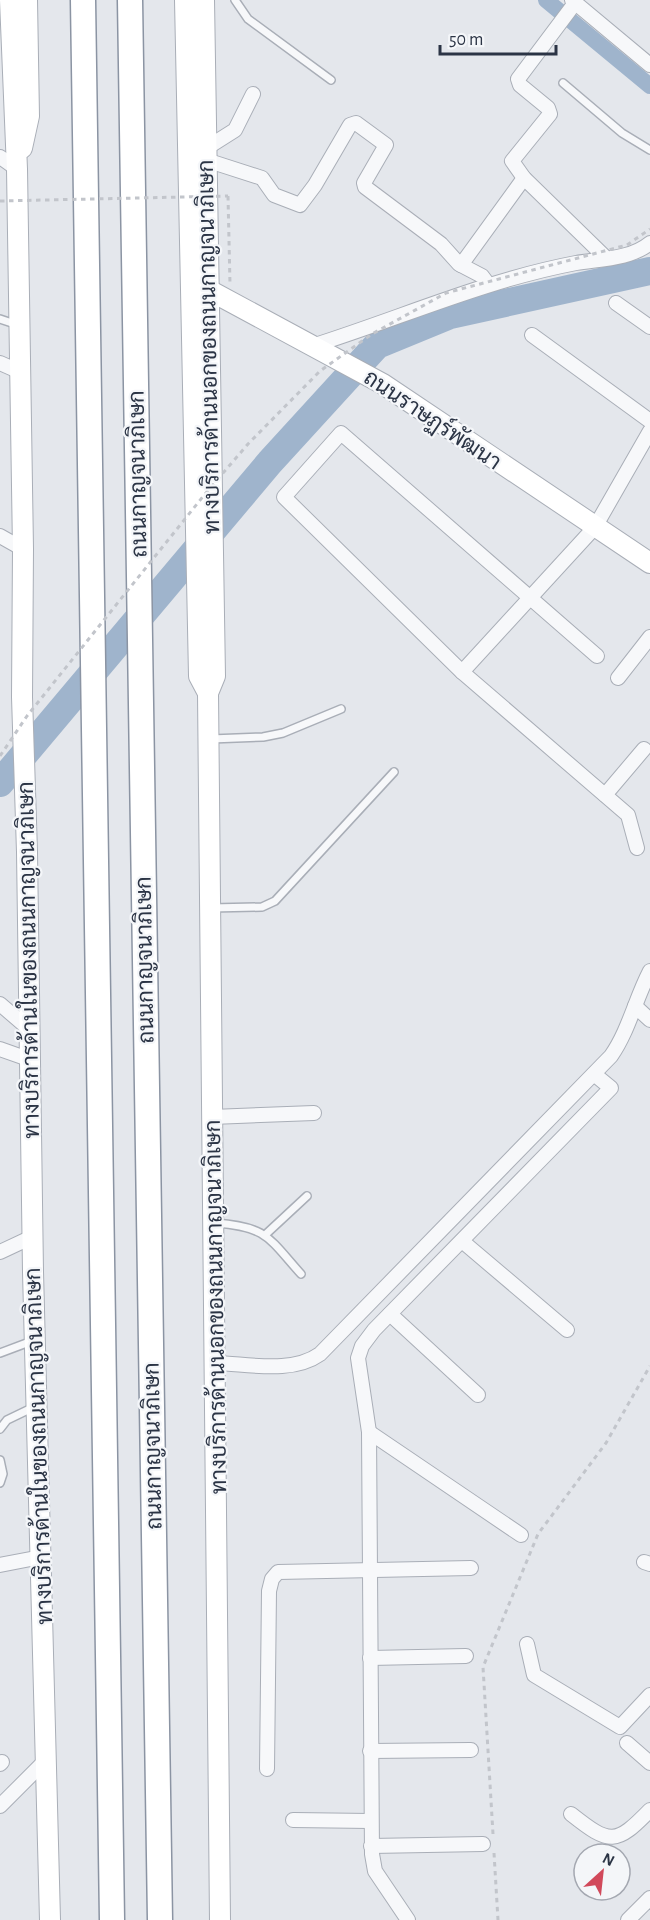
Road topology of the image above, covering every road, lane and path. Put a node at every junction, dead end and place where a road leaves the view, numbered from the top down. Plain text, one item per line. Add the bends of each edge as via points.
1 (10, 0) edge
2 (27, 0) edge
3 (83, 0) edge
4 (130, 0) edge
5 (185, 0) edge
6 (204, 0) edge
7 (235, 0) edge
8 (573, 3) edge
9 (650, 65) edge
10 (331, 80) dead end
11 (563, 83) dead end
12 (12, 93) junction
13 (253, 94) dead end
14 (0, 122) edge
15 (650, 150) edge
16 (206, 155) junction
17 (0, 157) edge
18 (17, 169) junction
19 (524, 178) junction
20 (0, 201) edge
21 (650, 229) edge
22 (650, 243) edge
23 (606, 258) junction
24 (461, 265) junction
25 (486, 284) junction
26 (207, 289) junction
27 (230, 302) junction
28 (616, 303) dead end
29 (9, 322) edge
30 (650, 327) edge
31 (532, 335) dead end
32 (315, 345) junction
33 (0, 363) edge
34 (18, 371) junction
35 (650, 421) edge
36 (650, 431) edge
37 (202, 451) junction
38 (595, 527) junction
39 (0, 536) edge
40 (23, 549) junction
41 (650, 563) edge
42 (529, 599) junction
43 (650, 637) edge
44 (597, 656) dead end
45 (462, 672) junction
46 (618, 678) dead end
47 (341, 709) dead end
48 (208, 739) junction
49 (644, 749) dead end
50 (0, 756) edge
51 (394, 771) dead end
52 (605, 795) junction
53 (637, 848) dead end
54 (209, 908) junction
55 (650, 972) edge
56 (0, 1004) edge
57 (635, 1006) junction
58 (650, 1020) edge
59 (29, 1029) junction
60 (0, 1049) edge
61 (31, 1060) junction
62 (594, 1074) junction
63 (314, 1113) dead end
64 (212, 1117) junction
65 (307, 1196) dead end
66 (214, 1223) junction
67 (265, 1235) junction
68 (32, 1237) junction
69 (462, 1240) junction
70 (0, 1252) edge
71 (301, 1274) dead end
72 (390, 1314) junction
73 (567, 1330) dead end
74 (35, 1340) junction
75 (0, 1353) edge
76 (216, 1363) junction
77 (478, 1395) dead end
78 (37, 1406) junction
79 (0, 1429) edge
80 (369, 1432) junction
81 (0, 1460) edge
82 (0, 1483) edge
83 (521, 1535) dead end
84 (41, 1557) junction
85 (0, 1565) edge
86 (471, 1568) dead end
87 (372, 1569) junction
88 (527, 1644) dead end
89 (466, 1656) dead end
90 (370, 1658) junction
91 (650, 1695) edge
92 (627, 1743) dead end
93 (471, 1750) dead end
94 (370, 1752) junction
95 (47, 1759) junction
96 (650, 1763) edge
97 (267, 1769) dead end
98 (0, 1806) edge
99 (650, 1810) edge
100 (571, 1814) dead end
101 (293, 1820) dead end
102 (370, 1821) junction
103 (483, 1844) dead end
104 (371, 1846) junction
105 (650, 1898) edge
106 (50, 1920) edge
107 (112, 1920) edge
108 (160, 1920) edge
109 (220, 1920) edge
110 (408, 1920) edge
111 (628, 1920) edge

1 - 12 main road, ทางบริการด้านในของถนนกาญจนาภิเษก
2 - 18 main road via 29,116
3 - 107 highway
4 - 108 highway, ถนนกาญจนาภิเษก
5 - 37 main road
6 - 16 main road, ทางบริการด้านนอกของถนนกาญจนาภิเษก
7 - 10 lane via 248,19
8 - 9 street
8 - 19 street via 518,79 550,114 512,161
11 - 15 lane
12 - 14 main road
12 - 18 main road, ทางบริการด้านในของถนนกาญจนาภิเษก
13 - 16 street via 235,130
16 - 24 street via 262,178 274,195 300,205 350,125 356,123 386,145 365,187 441,244
16 - 26 main road, ทางบริการด้านนอกของถนนกาญจนาภิเษก
17 - 18 street
18 - 29 main road, ทางบริการด้านในของถนนกาญจนาภิเษก
19 - 23 street
19 - 24 street
20 - 27 path, bridge via 228,195
21 - 50 path, bridge via 627,245 446,293 372,334 320,371 205,494 27,716
22 - 23 street via 633,254
23 - 25 street
24 - 25 street via 482,276
25 - 32 street, bridge
26 - 27 main road, ถนนราษฏร์พัฒนา
26 - 37 main road, ทางบริการด้านนอกของถนนกาญจนาภิเษก
27 - 32 main road, ถนนราษฏร์พัฒนา
28 - 30 street
29 - 34 main road, ทางบริการด้านในของถนนกาญจนาภิเษก
31 - 35 street
32 - 38 main road, ถนนราษฏร์พัฒนา via 383,384
33 - 34 street
34 - 40 main road, ทางบริการด้านในของถนนกาญจนาภิเษก
36 - 38 street
37 - 48 main road, ทางบริการด้านนอกของถนนกาญจนาภิเษก via 205,620 199,676 208,693
38 - 41 main road, ถนนราษฏร์พัฒนา
38 - 42 street
39 - 40 street
40 - 59 main road, ทางบริการด้านในของถนนกาญจนาภิเษก, bridge via 21,697
42 - 44 street
42 - 45 street
42 - 45 street via 341,433 284,497
43 - 46 street
45 - 52 street
47 - 48 lane via 283,733
48 - 54 main road, ทางบริการด้านนอกของถนนกาญจนาภิเษก
49 - 52 street
51 - 54 lane via 275,902 262,907
52 - 53 street via 628,815
54 - 64 main road, ทางบริการด้านนอกของถนนกาญจนาภิเษก
55 - 57 street
56 - 59 street
57 - 58 street
57 - 62 street via 623,1038
59 - 61 main road, ทางบริการด้านในของถนนกาญจนาภิเษก
60 - 61 street
61 - 68 main road, ทางบริการด้านในของถนนกาญจนาภิเษก
62 - 69 street via 611,1088
62 - 76 street via 320,1354 294,1365
63 - 64 street
64 - 66 main road, ทางบริการด้านนอกของถนนกาญจนาภิเษก
65 - 67 lane
66 - 67 lane via 245,1226
66 - 76 main road, ทางบริการด้านนอกของถนนกาญจนาภิเษก
67 - 71 lane
68 - 70 street
68 - 74 main road, ทางบริการด้านในของถนนกาญจนาภิเษก
69 - 72 street
69 - 73 street
72 - 77 street
72 - 80 street via 362,1346 358,1358
74 - 75 lane
74 - 78 main road, ทางบริการด้านในของถนนกาญจนาภิเษก
76 - 109 main road, ทางบริการด้านนอกของถนนกาญจนาภิเษก
78 - 79 lane via 7,1420
78 - 84 main road, ทางบริการด้านในของถนนกาญจนาภิเษก
80 - 83 street
80 - 87 street
81 - 82 lane
84 - 85 street
84 - 95 main road, ทางบริการด้านในของถนนกาญจนาภิเษก
86 - 87 street
87 - 90 street
87 - 97 street via 288,1570 278,1572 272,1579
88 - 91 street via 534,1675 620,1727
89 - 90 street
90 - 94 street
92 - 96 street
93 - 94 street
94 - 102 street
95 - 98 street
95 - 106 main road, ทางบริการด้านในของถนนกาญจนาภิเษก
99 - 100 street via 628,1833 617,1837 606,1837
101 - 102 street
102 - 104 street
103 - 104 street
104 - 110 street via 375,1871
105 - 111 street

